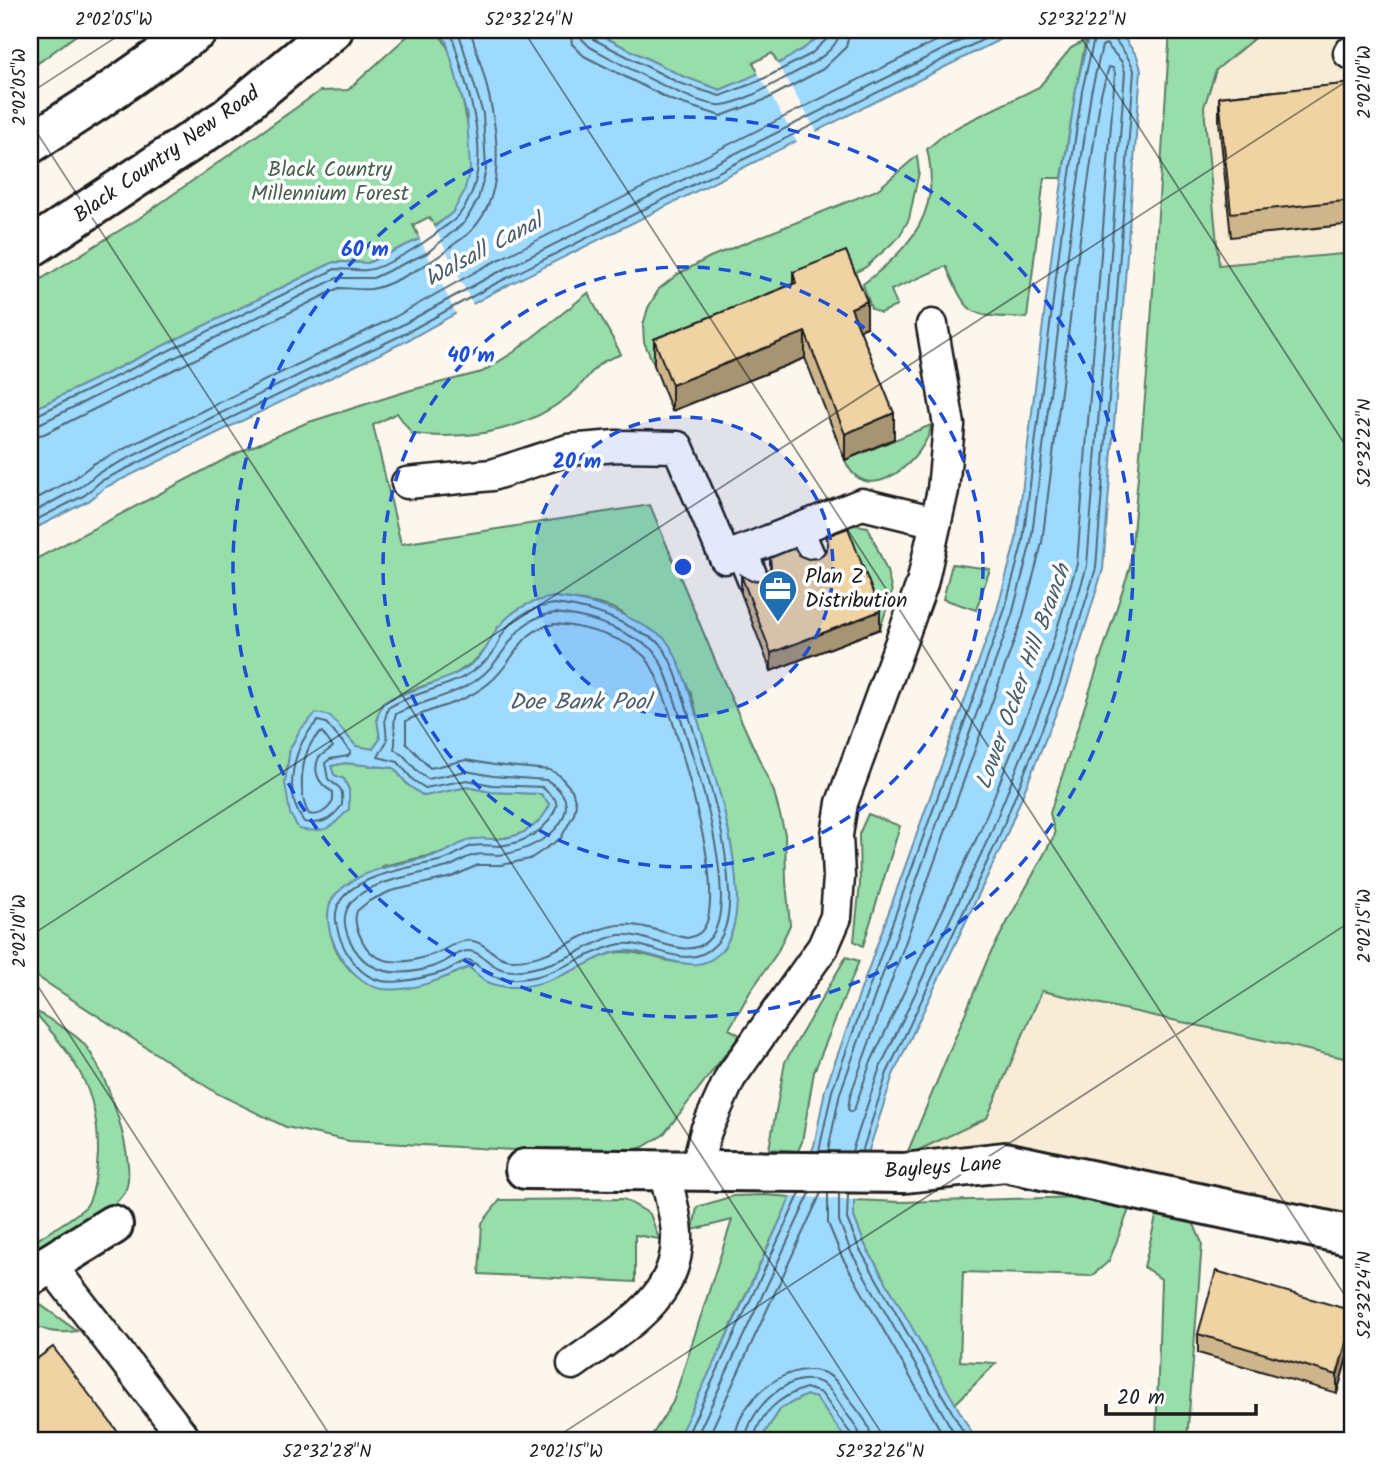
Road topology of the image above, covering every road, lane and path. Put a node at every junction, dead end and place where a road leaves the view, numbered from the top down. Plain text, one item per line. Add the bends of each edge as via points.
1 (198, 30) edge
2 (333, 30) edge
3 (30, 144) edge
4 (30, 248) edge
5 (932, 324) dead end
6 (407, 482) dead end
7 (936, 522) junction
8 (798, 530) junction
9 (742, 552) junction
10 (811, 560) edge
11 (754, 582) edge
12 (525, 1169) dead end
13 (680, 1170) junction
14 (113, 1225) dead end
15 (1353, 1236) edge
16 (39, 1270) edge
17 (573, 1364) dead end
18 (186, 1440) edge

1 - 3 main road
2 - 4 main road, Black Country New Road via 228,117
5 - 7 lane via 948,425
6 - 9 lane via 492,475 568,450 678,447 726,558
7 - 8 lane via 862,504
7 - 13 lane via 922,584 842,803 836,917 822,947 730,1078 706,1131
8 - 9 lane
8 - 10 lane
9 - 11 lane
12 - 13 main road, Bayleys Lane
13 - 15 main road, Bayleys Lane via 904,1172 1005,1162
13 - 17 lane via 674,1265 664,1289 649,1307
14 - 16 main road
16 - 18 lane

